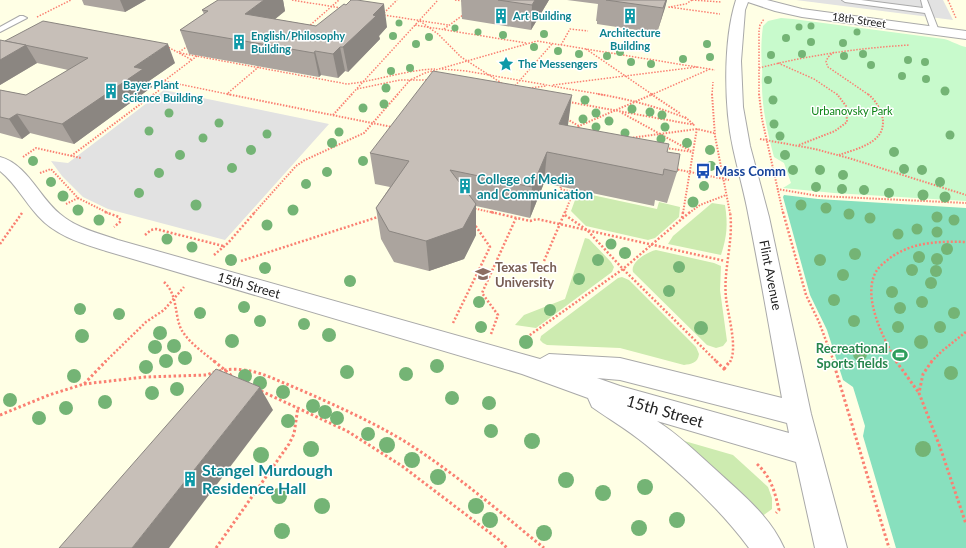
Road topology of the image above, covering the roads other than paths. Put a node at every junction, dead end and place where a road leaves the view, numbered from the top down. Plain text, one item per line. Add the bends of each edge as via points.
1 (753, 0) edge
2 (845, 0) edge
3 (924, 0) edge
4 (727, 2) edge
5 (928, 11) junction
6 (23, 18) road end
7 (0, 30) edge
8 (935, 31) junction
9 (962, 34) edge
10 (0, 163) edge
11 (521, 347) junction
12 (798, 414) junction
13 (808, 452) junction
14 (761, 539) edge
15 (831, 548) edge

1 - 8 street, 18th Street via 802,13
2 - 5 lane
3 - 5 lane
4 - 12 street, Flint Avenue via 739,10 724,71 735,107 759,217
5 - 8 lane
6 - 7 lane
8 - 9 street, 18th Street
10 - 11 street, 15th Street via 20,180 34,200 54,220 78,234 199,271
11 - 12 street, 15th Street
11 - 13 street, 15th Street via 620,398
11 - 14 street via 654,434 743,515
12 - 13 street, Flint Avenue
13 - 15 street, Flint Avenue

